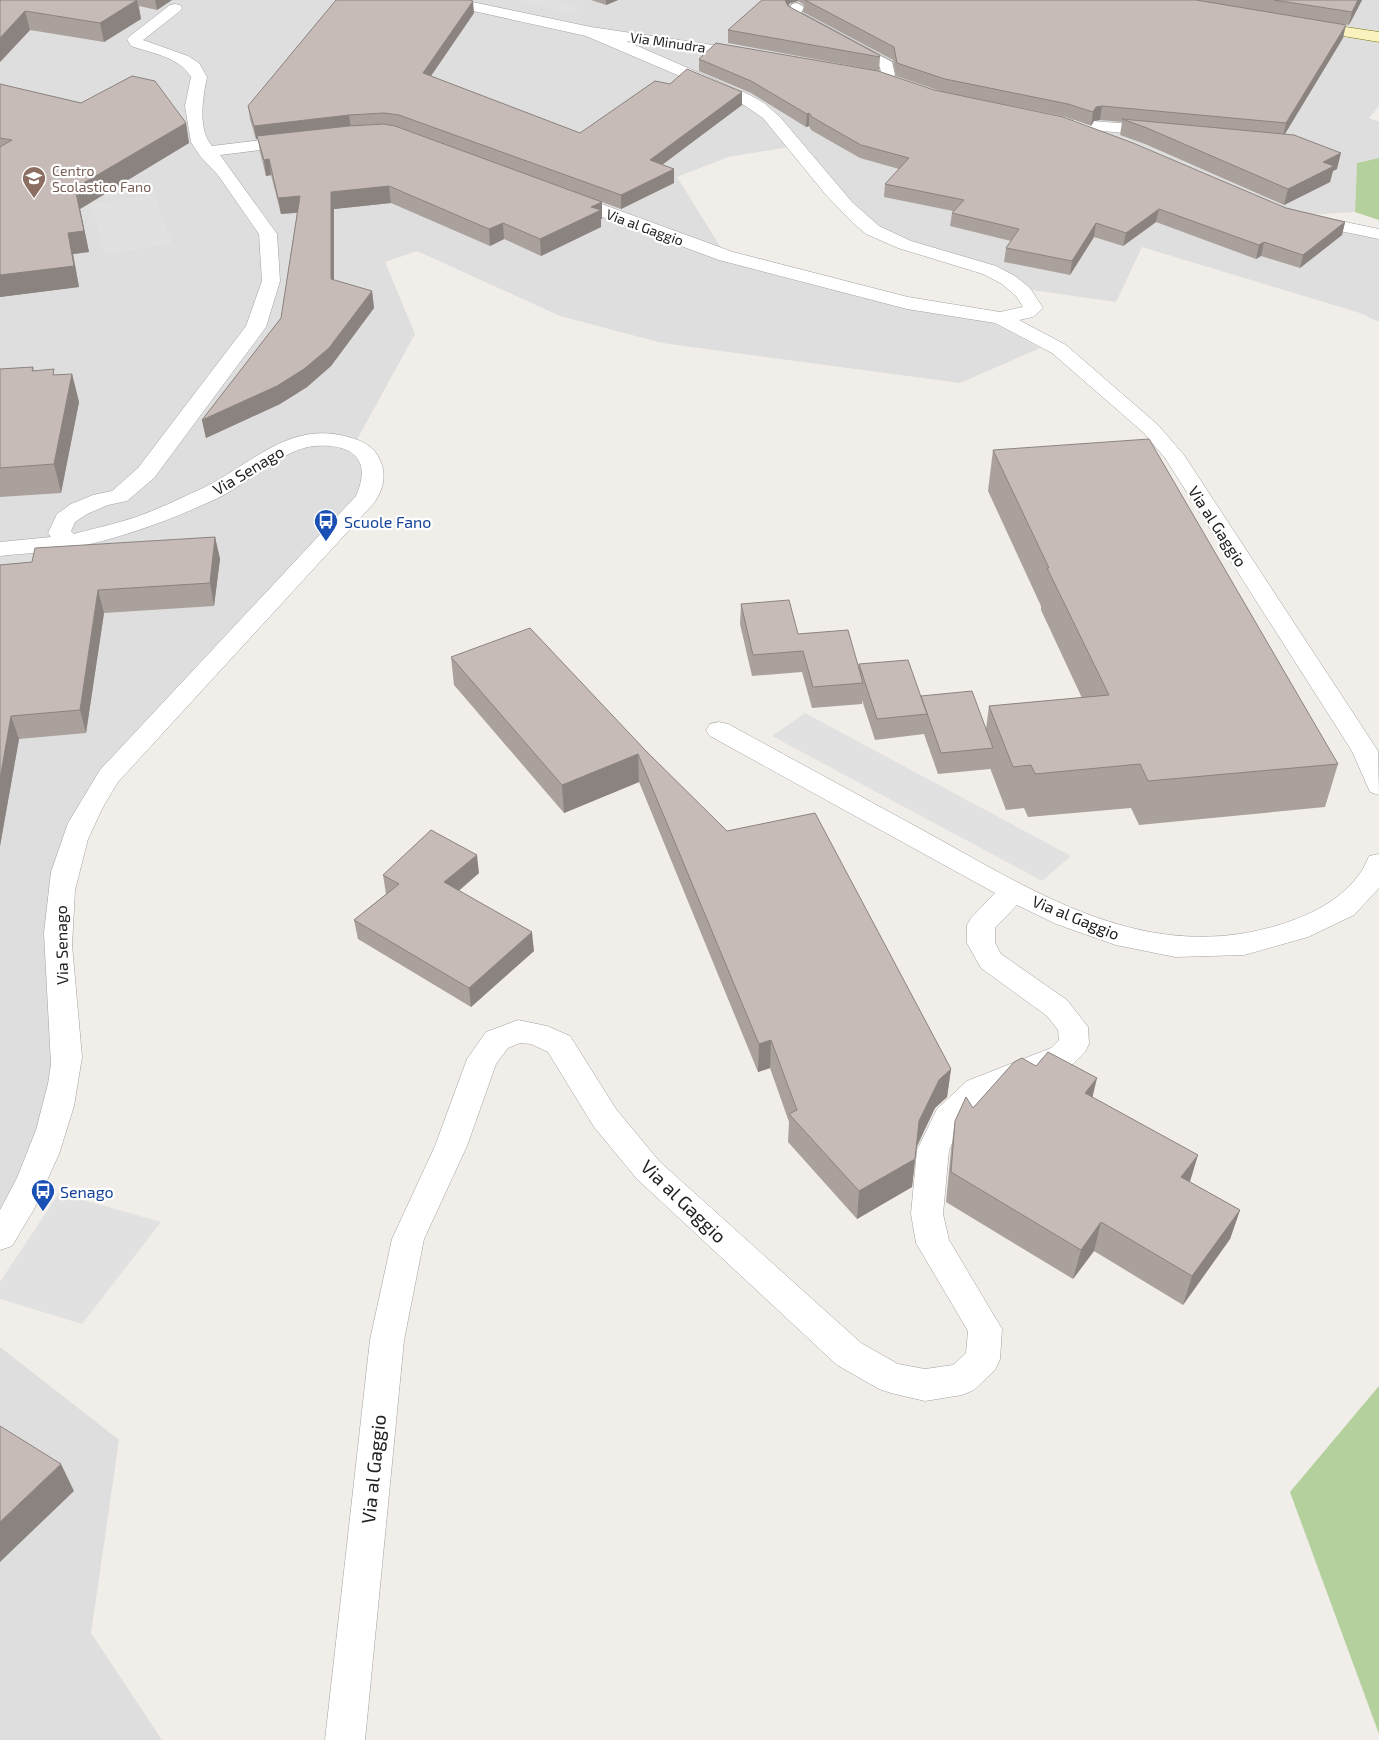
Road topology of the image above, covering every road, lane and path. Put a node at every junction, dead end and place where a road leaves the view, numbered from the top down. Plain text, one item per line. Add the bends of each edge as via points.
1 (442, 0) edge
2 (797, 7) dead end
3 (143, 13) dead end
4 (1295, 24) edge
5 (591, 32) junction
6 (1379, 37) edge
7 (760, 56) edge
8 (862, 74) edge
9 (881, 78) junction
10 (898, 84) edge
11 (1048, 121) edge
12 (1066, 124) junction
13 (1173, 133) edge
14 (312, 139) edge
15 (1120, 144) edge
16 (206, 152) junction
17 (548, 190) edge
18 (1290, 216) edge
19 (1379, 234) edge
20 (1000, 318) junction
21 (70, 542) junction
22 (0, 549) edge
23 (719, 730) dead end
24 (1379, 786) edge
25 (1379, 863) edge
26 (1013, 891) junction
27 (0, 1236) edge
28 (345, 1740) edge

1 - 5 street, Via Minudra
2 - 9 lane via 793,14 887,65 888,75
3 - 16 street via 168,12 135,39 136,43 183,59 193,66 199,77 193,106 199,142
4 - 6 street
5 - 7 street, Via Minudra
5 - 20 street, Via al Gaggio via 744,98 766,112 863,223 885,238 988,269 1028,296 1033,308 1026,313
8 - 9 street
9 - 10 street
11 - 12 street
12 - 13 street
12 - 15 street
14 - 16 street
16 - 21 street via 268,234 271,281 256,328 146,473 119,496 78,509 65,519 59,533
17 - 20 street, Via al Gaggio via 726,256 907,303
18 - 19 street
20 - 24 street, Via al Gaggio via 1059,349 1150,429 1173,455 1364,751
21 - 22 street, Via Senago
21 - 27 street, Via Senago via 144,522 212,492 288,446 313,440 336,440 354,445 366,454 372,465 373,482 366,498 109,776 90,803 68,857 59,909 66,1064 61,1092 47,1144 27,1193
23 - 26 street, Via al Gaggio
25 - 26 street, Via al Gaggio via 1370,882 1344,908 1298,930 1244,944 1175,947 1116,935 1066,917
26 - 28 street, Via al Gaggio via 981,925 981,943 991,961 1058,1008 1073,1027 1074,1044 1062,1056 978,1089 948,1118 933,1150 927,1214 933,1243 986,1330 983,1359 962,1379 925,1385 891,1378 849,1354 648,1170 606,1118 559,1044 536,1034 518,1031 497,1040 482,1059 451,1146 408,1239 387,1340

